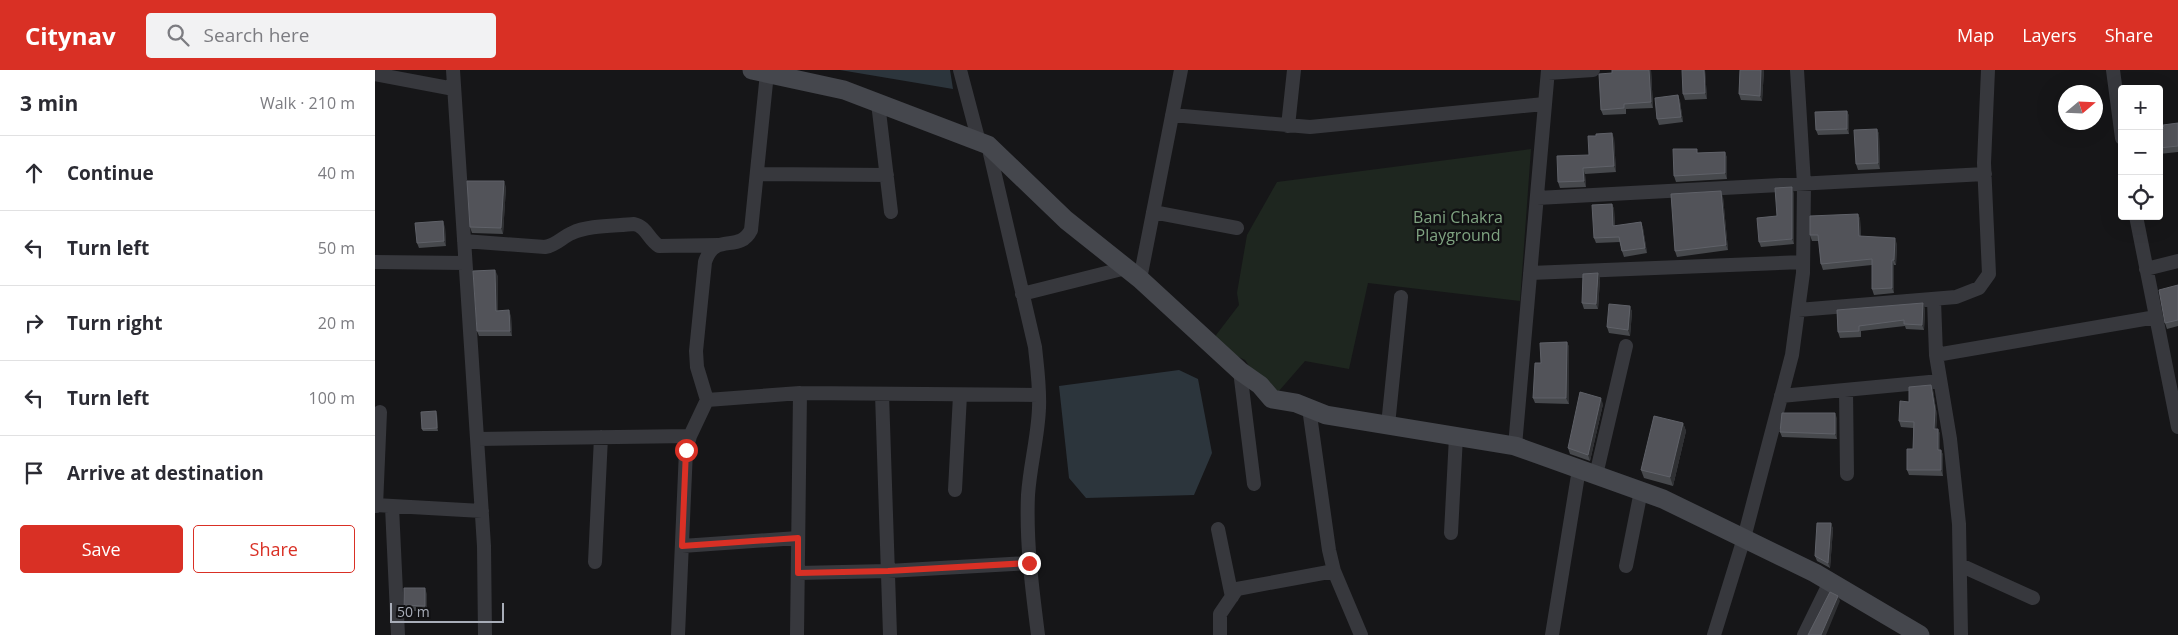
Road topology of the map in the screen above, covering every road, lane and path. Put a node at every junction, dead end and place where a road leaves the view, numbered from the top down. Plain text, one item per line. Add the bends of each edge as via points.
1 (453, 70) edge
2 (960, 70) edge
3 (1167, 70) edge
4 (1294, 70) edge
5 (1593, 70) edge
6 (1797, 70) edge
7 (1988, 70) edge
8 (2113, 70) edge
9 (1548, 71) edge
10 (760, 72) edge
11 (375, 74) edge
12 (1179, 76) edge
13 (454, 88) junction
14 (878, 103) junction
15 (1544, 104) junction
16 (1172, 115) junction
17 (1287, 126) junction
18 (2121, 130) edge
19 (983, 143) junction
20 (757, 174) junction
21 (1985, 174) junction
22 (887, 175) junction
23 (1804, 184) junction
24 (1537, 198) junction
25 (891, 212) dead end
26 (1153, 212) junction
27 (2137, 220) edge
28 (1237, 228) dead end
29 (464, 240) junction
30 (719, 245) junction
31 (2178, 261) edge
32 (375, 262) edge
33 (1803, 262) junction
34 (465, 263) junction
35 (2146, 269) junction
36 (1133, 273) junction
37 (1530, 273) junction
38 (1022, 294) junction
39 (1401, 297) dead end
40 (1934, 300) junction
41 (1798, 310) junction
42 (2156, 317) junction
43 (1626, 346) dead end
44 (1936, 356) junction
45 (1239, 371) junction
46 (1940, 381) junction
47 (1846, 390) junction
48 (800, 393) junction
49 (883, 394) junction
50 (960, 395) junction
51 (1039, 395) junction
52 (1781, 396) junction
53 (707, 400) junction
54 (1309, 408) junction
55 (380, 412) dead end
56 (1387, 425) junction
57 (2178, 427) edge
58 (690, 436) junction
59 (1456, 436) junction
60 (601, 437) junction
61 (478, 439) junction
62 (1515, 446) junction
63 (1587, 472) junction
64 (1847, 474) dead end
65 (1254, 484) dead end
66 (955, 490) dead end
67 (1641, 492) junction
68 (375, 506) edge
69 (392, 506) junction
70 (482, 511) junction
71 (1218, 530) dead end
72 (1451, 533) dead end
73 (798, 538) junction
74 (1744, 538) junction
75 (682, 546) junction
76 (595, 562) dead end
77 (1029, 563) junction
78 (1960, 565) junction
79 (1626, 566) dead end
80 (888, 571) junction
81 (1335, 571) junction
82 (798, 573) junction
83 (1830, 582) junction
84 (1232, 597) junction
85 (2033, 598) dead end
86 (397, 635) edge
87 (485, 635) edge
88 (678, 635) edge
89 (797, 635) edge
90 (890, 635) edge
91 (1038, 635) edge
92 (1220, 635) edge
93 (1361, 635) edge
94 (1553, 635) edge
95 (1713, 635) edge
96 (1804, 635) edge
97 (1920, 635) edge
98 (1961, 635) edge

1 - 13 street
2 - 19 street
3 - 12 street
4 - 17 street
5 - 9 street
6 - 23 street
7 - 21 street
8 - 18 street
9 - 15 street
10 - 14 street via 844,90
10 - 20 street
11 - 13 street
12 - 16 street
13 - 29 street
14 - 19 street
14 - 22 street
15 - 17 street via 1310,127
15 - 24 street
16 - 17 street
16 - 26 street
19 - 36 street via 1066,220
19 - 38 street
20 - 22 street
20 - 30 street via 751,230 738,242
21 - 23 street
21 - 40 street via 1989,274 1979,288 1957,297
22 - 25 street
23 - 24 street
23 - 33 street
24 - 37 street
26 - 28 street
26 - 36 street
27 - 35 street
29 - 30 street via 545,247 554,246 572,232 634,224 641,225 651,241 659,246
29 - 34 street
30 - 53 street via 709,251 705,262 696,351
31 - 35 street
32 - 34 street
33 - 37 street
33 - 41 street
34 - 61 street
35 - 42 street
36 - 38 street
36 - 45 street
37 - 62 street
38 - 51 street via 1035,347
39 - 56 street
40 - 41 street
40 - 44 street
41 - 52 street via 1792,355
42 - 44 street
42 - 57 street
43 - 63 street
44 - 46 street
45 - 54 street via 1260,385 1272,399
45 - 65 street
46 - 47 street
46 - 78 street via 1950,438
47 - 52 street
47 - 64 street
48 - 49 street
48 - 53 street
48 - 73 street
49 - 50 street
49 - 80 street
50 - 51 street
50 - 66 street
51 - 77 street via 1028,492
52 - 74 street
53 - 58 street
54 - 56 street via 1326,415
54 - 81 street via 1324,527
55 - 68 street
56 - 59 street
58 - 60 street
58 - 75 street via 686,450
59 - 62 street
59 - 72 street
60 - 61 street
60 - 76 street
61 - 70 street
62 - 63 street
63 - 67 street
63 - 94 street
67 - 74 street via 1663,499
67 - 79 street
68 - 69 street
69 - 70 street
69 - 86 street
70 - 87 street
71 - 84 street
73 - 75 street
73 - 82 street
74 - 83 street
74 - 95 street
75 - 88 street
77 - 80 street
77 - 91 street
78 - 85 street
78 - 98 street
80 - 82 street
80 - 90 street
81 - 84 street via 1246,586 1237,589
81 - 93 street
82 - 89 street
83 - 96 street
83 - 97 street
84 - 92 street via 1220,614

